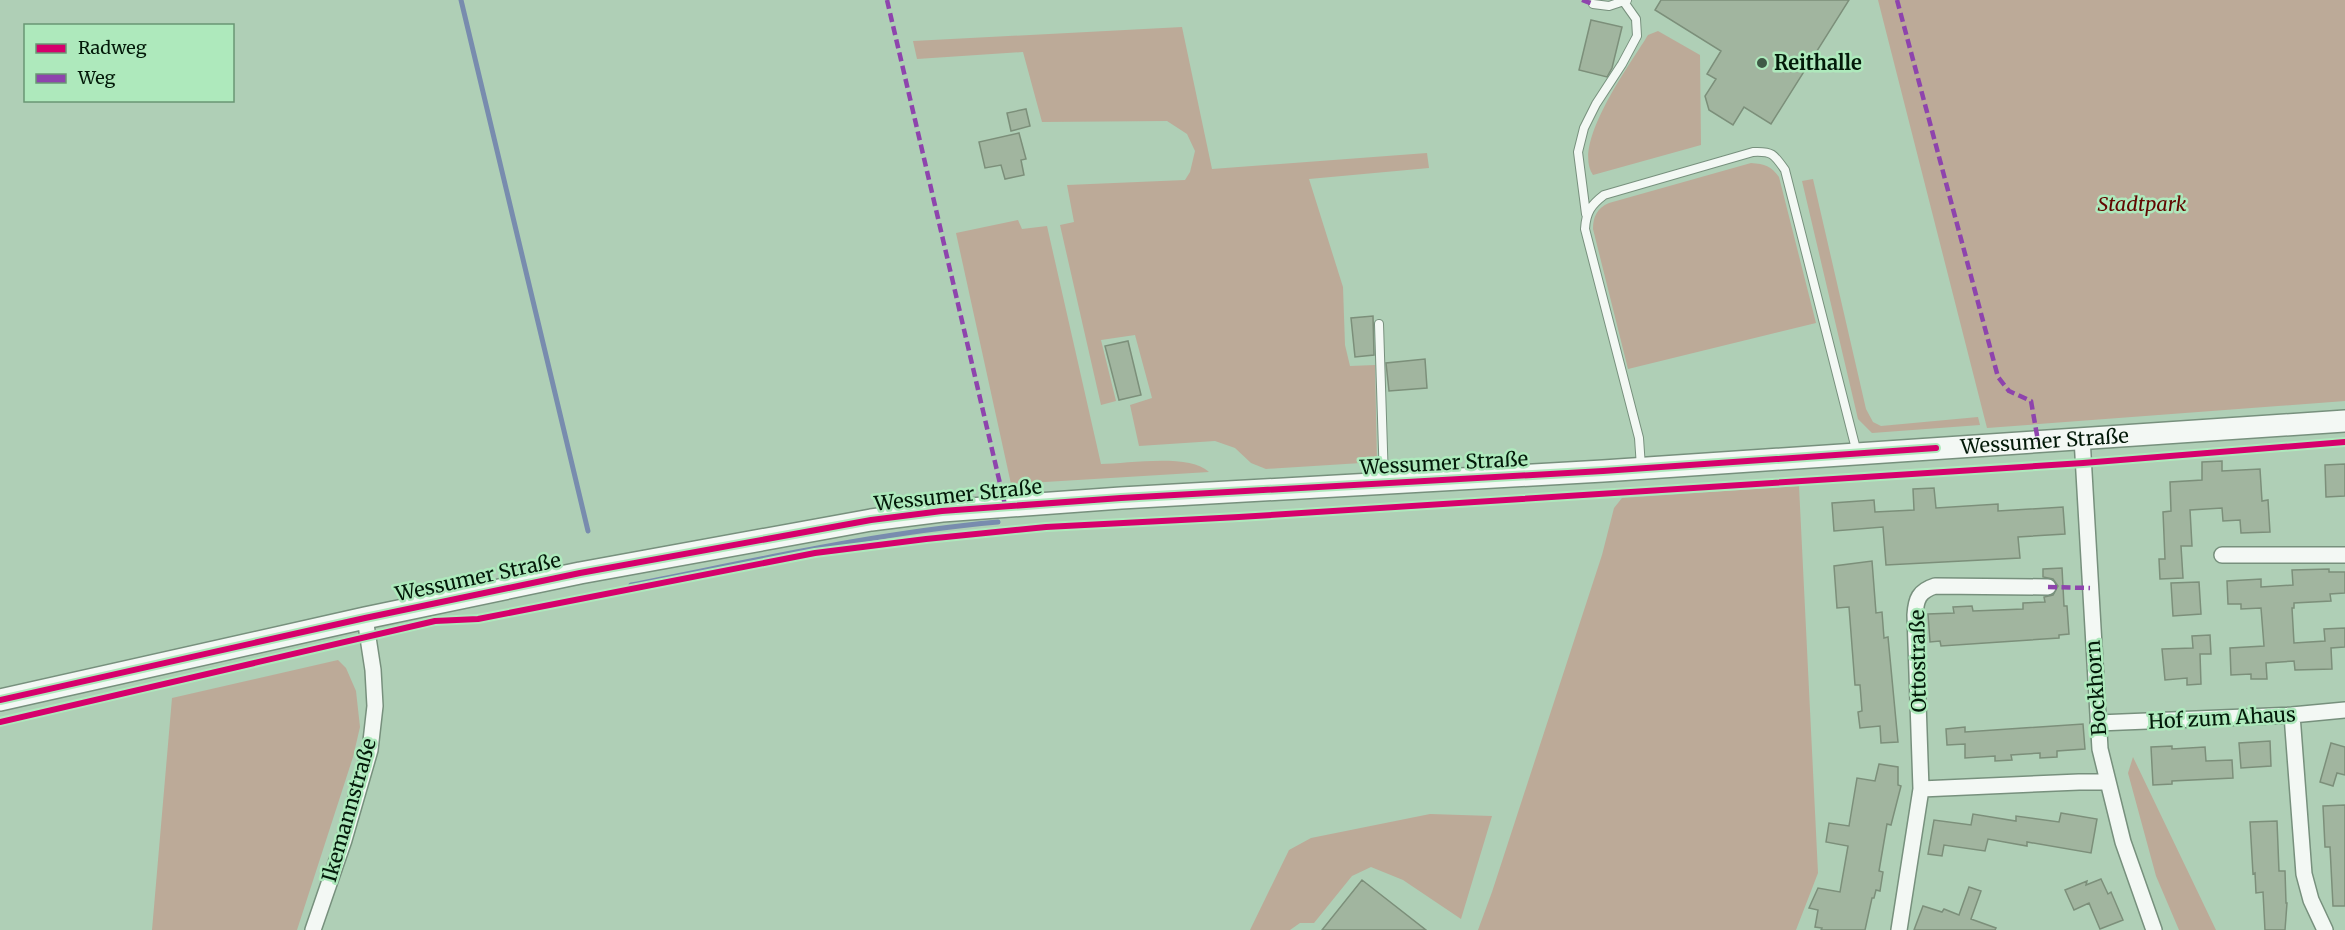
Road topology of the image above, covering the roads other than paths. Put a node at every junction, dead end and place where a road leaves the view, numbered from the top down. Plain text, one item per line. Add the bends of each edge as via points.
1 (1626, 1) edge
2 (1593, 4) dead end
3 (1586, 214) junction
4 (1379, 324) dead end
5 (2345, 421) edge
6 (2082, 438) junction
7 (1857, 453) junction
8 (1642, 468) junction
9 (1384, 483) junction
10 (2222, 555) dead end
11 (2345, 555) edge
12 (2048, 587) dead end
13 (365, 618) junction
14 (0, 700) edge
15 (2345, 710) edge
16 (2292, 715) junction
17 (2098, 723) junction
18 (2107, 782) junction
19 (1921, 789) junction
20 (313, 930) edge
21 (1899, 930) edge
22 (2154, 930) edge
23 (2325, 930) edge

1 - 2 lane via 1610,6
1 - 3 lane via 1636,19 1637,36 1596,104 1578,152
3 - 7 lane via 1592,204 1618,190 1753,152 1768,152 1776,158 1785,170 1790,188
3 - 8 lane via 1585,229 1639,438
4 - 9 lane
5 - 6 main road, Wessumer Straße
6 - 7 main road, Wessumer Straße
6 - 17 street, Bockhorn
7 - 8 main road, Wessumer Straße
8 - 9 main road, Wessumer Straße
9 - 13 main road, Wessumer Straße via 930,512 580,573
10 - 11 street
12 - 19 street, Ottostraße via 1935,585 1918,595
13 - 14 main road, Wessumer Straße
13 - 20 street, Ikemannstraße via 373,670 370,750
15 - 16 street, Hof zum Ahaus
16 - 17 street, Hof zum Ahaus
16 - 23 street via 2304,874
17 - 18 street, Bockhorn
18 - 19 street
18 - 22 street, Bockhorn
19 - 21 street, Ottostraße

